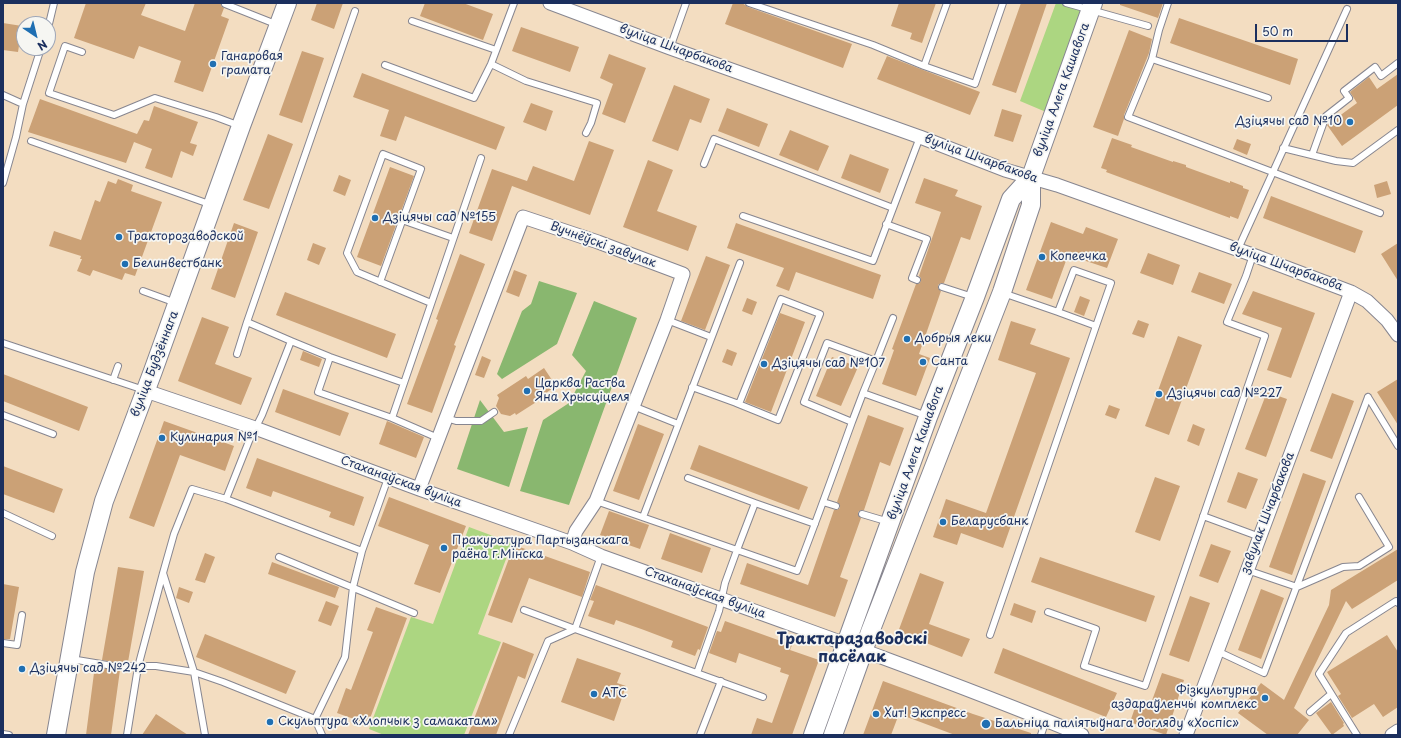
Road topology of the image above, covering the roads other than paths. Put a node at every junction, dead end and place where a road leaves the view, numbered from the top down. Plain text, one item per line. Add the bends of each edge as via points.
1 (54, 3) edge
2 (287, 3) edge
3 (514, 3) edge
4 (550, 3) edge
5 (686, 3) edge
6 (749, 3) edge
7 (947, 3) edge
8 (1003, 3) edge
9 (1066, 3) edge
10 (1168, 3) edge
11 (225, 4) dead end
12 (1092, 7) edge
13 (1347, 9) dead end
14 (355, 11) dead end
15 (51, 16) edge
16 (412, 21) dead end
17 (279, 25) junction
18 (1148, 26) dead end
19 (670, 48) junction
20 (496, 50) junction
21 (82, 52) dead end
22 (38, 56) edge
23 (1152, 59) junction
24 (1398, 63) edge
25 (491, 64) junction
26 (385, 65) dead end
27 (924, 66) junction
28 (3, 95) edge
29 (1268, 98) dead end
30 (23, 104) junction
31 (241, 126) junction
32 (1398, 130) edge
33 (586, 133) dead end
34 (920, 137) junction
35 (31, 140) dead end
36 (1283, 148) junction
37 (1312, 155) junction
38 (481, 158) dead end
39 (704, 164) dead end
40 (1272, 172) junction
41 (1030, 177) junction
42 (3, 183) edge
43 (213, 205) junction
44 (893, 208) junction
45 (1380, 213) dead end
46 (743, 216) dead end
47 (402, 220) junction
48 (886, 224) junction
49 (454, 238) junction
50 (1238, 249) junction
51 (1253, 255) junction
52 (740, 263) dead end
53 (917, 280) dead end
54 (380, 282) junction
55 (942, 287) dead end
56 (143, 291) dead end
57 (1002, 292) junction
58 (1351, 292) junction
59 (975, 297) junction
60 (431, 303) junction
61 (178, 304) junction
62 (1058, 312) junction
63 (892, 318) dead end
64 (667, 320) junction
65 (247, 322) junction
66 (1096, 326) junction
67 (1398, 335) edge
68 (711, 337) junction
69 (290, 341) junction
70 (3, 343) edge
71 (237, 354) dead end
72 (330, 357) junction
73 (876, 361) junction
74 (118, 366) dead end
75 (113, 380) junction
76 (404, 383) junction
77 (692, 387) junction
78 (146, 391) junction
79 (863, 393) junction
80 (736, 403) junction
81 (633, 406) junction
82 (494, 412) dead end
83 (3, 415) edge
84 (928, 417) junction
85 (392, 418) junction
86 (446, 418) junction
87 (852, 422) junction
88 (678, 424) junction
89 (255, 428) junction
90 (53, 434) dead end
91 (438, 438) junction
92 (1398, 446) edge
93 (388, 478) junction
94 (688, 478) dead end
95 (418, 489) junction
96 (1359, 497) dead end
97 (226, 499) junction
98 (596, 501) junction
99 (823, 502) junction
100 (755, 503) junction
101 (836, 506) dead end
102 (3, 513) edge
103 (862, 514) dead end
104 (1204, 516) junction
105 (643, 517) junction
106 (890, 522) junction
107 (815, 524) junction
108 (52, 536) dead end
109 (1260, 537) junction
110 (572, 543) junction
111 (737, 550) junction
112 (362, 551) junction
113 (602, 556) junction
114 (279, 557) dead end
115 (1247, 570) junction
116 (163, 572) junction
117 (353, 587) junction
118 (1297, 587) junction
119 (722, 600) junction
120 (1398, 603) edge
121 (524, 610) dead end
122 (1048, 612) dead end
123 (414, 613) dead end
124 (22, 615) dead end
125 (576, 628) junction
126 (990, 636) dead end
127 (3, 643) edge
128 (845, 644) junction
129 (864, 650) junction
130 (1217, 651) junction
131 (70, 658) junction
132 (138, 667) junction
133 (194, 672) junction
134 (697, 673) junction
135 (721, 682) junction
136 (1331, 694) junction
137 (763, 697) dead end
138 (1310, 712) dead end
139 (315, 719) junction
140 (1046, 720) junction
141 (1398, 731) edge
142 (3, 734) edge
143 (9, 735) edge
144 (56, 735) edge
145 (127, 735) edge
146 (205, 735) edge
147 (322, 735) edge
148 (509, 735) edge
149 (700, 735) edge
150 (813, 735) edge
151 (833, 735) edge
152 (1041, 735) edge
153 (1082, 735) edge
154 (1186, 735) edge
155 (1357, 735) edge
156 (1392, 735) edge

1 - 15 lane
2 - 17 main road, вуліца Будзённага
3 - 20 lane
4 - 19 street, вуліца Шчарбакова
5 - 19 lane
6 - 27 lane via 873,45
7 - 27 lane
8 - 27 lane via 975,84
9 - 12 lane
10 - 23 lane
11 - 17 lane
12 - 18 lane
12 - 41 main road, вуліца Алега Кашавога
13 - 36 lane
14 - 65 lane
16 - 20 lane
17 - 31 main road, вуліца Будзённага
19 - 34 street, вуліца Шчарбакова
20 - 25 lane
21 - 31 lane via 65,46 49,93 114,115 155,98
22 - 30 lane
23 - 29 lane
23 - 40 lane via 1128,117
24 - 37 lane via 1382,76 1375,67 1344,91 1350,98 1326,116
25 - 26 lane via 474,98
25 - 33 lane via 526,81 597,103
28 - 30 lane
30 - 42 lane
31 - 43 main road, вуліца Будзённага
32 - 37 lane via 1353,163
34 - 41 street, вуліца Шчарбакова
34 - 44 lane
35 - 43 lane
36 - 37 lane
36 - 40 lane
38 - 49 lane
39 - 44 lane via 714,139
40 - 45 lane
40 - 50 lane
41 - 50 street, вуліца Шчарбакова
41 - 57 main road, вуліца Алега Кашавога via 1031,205
41 - 59 main road, вуліца Алега Кашавога via 1011,199
43 - 61 main road, вуліца Будзённага
44 - 48 lane
46 - 48 lane via 873,261
47 - 49 lane
47 - 54 lane
47 - 54 lane via 421,169 383,154 347,253 357,272
48 - 53 lane via 927,239 912,278
49 - 60 lane
50 - 51 street, вуліца Шчарбакова
51 - 58 street, вуліца Шчарбакова
51 - 104 lane via 1227,322 1266,336
52 - 68 lane
54 - 60 lane
55 - 59 lane
56 - 61 lane
57 - 62 lane
57 - 129 main road, вуліца Алега Кашавога
58 - 67 street, вуліца Шчарбакова via 1387,320
58 - 109 street, завулак Шчарбакова
59 - 84 main road, вуліца Алега Кашавога
60 - 76 lane
61 - 78 main road, вуліца Будзённага
62 - 66 lane
62 - 66 lane via 1074,270 1112,283
63 - 73 lane
64 - 68 lane
64 - 81 street, Вучнёўскі завулак
64 - 86 street, Вучнёўскі завулак via 683,274 523,217
65 - 69 lane
65 - 71 lane
66 - 126 lane
68 - 77 lane
69 - 72 lane
69 - 89 lane
70 - 75 lane
72 - 76 lane
72 - 85 lane via 318,392
73 - 79 lane
73 - 87 lane via 827,343 804,402
74 - 75 lane
75 - 78 lane
76 - 85 lane
77 - 80 lane
77 - 88 lane
78 - 89 street, Стаханаўская вуліца
78 - 131 main road, вуліца Будзённага via 104,501 84,572
79 - 84 lane
79 - 87 lane
80 - 80 lane via 739,404 781,299 820,314 778,420
81 - 88 lane
81 - 98 street, Вучнёўскі завулак
82 - 86 lane via 481,421 456,421
83 - 90 lane
84 - 106 main road, вуліца Алега Кашавога
85 - 91 lane
86 - 91 street, Вучнёўскі завулак
87 - 99 lane
88 - 105 lane
89 - 93 street, Стаханаўская вуліца
89 - 97 lane
91 - 95 street, Вучнёўскі завулак
92 - 118 lane via 1368,397
93 - 95 street, Стаханаўская вуліца
93 - 112 lane
94 - 100 lane
95 - 110 street, Стаханаўская вуліца
96 - 118 lane via 1389,547 1360,566 1343,567
97 - 112 lane
97 - 116 lane via 192,489 174,534
98 - 105 lane
98 - 110 street, Вучнёўскі завулак via 576,531
99 - 101 lane
99 - 107 lane
100 - 107 lane
100 - 111 lane
102 - 108 lane
103 - 106 lane
104 - 109 lane
104 - 122 lane via 1145,686 1084,666 1096,629
105 - 111 lane
106 - 128 main road, вуліца Алега Кашавога
107 - 111 lane via 797,571
109 - 115 street, завулак Шчарбакова
110 - 113 street, Стаханаўская вуліца
111 - 119 lane via 725,583
112 - 117 lane
113 - 119 street, Стаханаўская вуліца
113 - 125 lane
114 - 117 lane
115 - 118 lane
115 - 130 street, завулак Шчарбакова
116 - 132 lane
116 - 133 lane
117 - 123 lane
117 - 139 lane via 345,657
118 - 130 lane via 1264,673
119 - 128 street, Стаханаўская вуліца
119 - 134 lane
120 - 136 lane via 1396,601 1346,633 1319,674
121 - 125 lane
124 - 127 lane via 17,645
125 - 134 lane
125 - 148 lane via 548,641
128 - 129 street, Стаханаўская вуліца
128 - 150 main road, вуліца Алега Кашавога
129 - 140 street, Стаханаўская вуліца
129 - 151 main road, вуліца Алега Кашавога
130 - 154 street, завулак Шчарбакова
131 - 132 lane via 113,666
131 - 144 main road, вуліца Будзённага
132 - 133 lane via 165,666
132 - 145 lane
133 - 139 lane
133 - 146 lane
134 - 135 lane
135 - 137 lane
135 - 149 lane
136 - 138 lane
136 - 155 lane
139 - 147 lane
140 - 152 lane
140 - 153 street, Стаханаўская вуліца
141 - 156 street
142 - 143 lane

